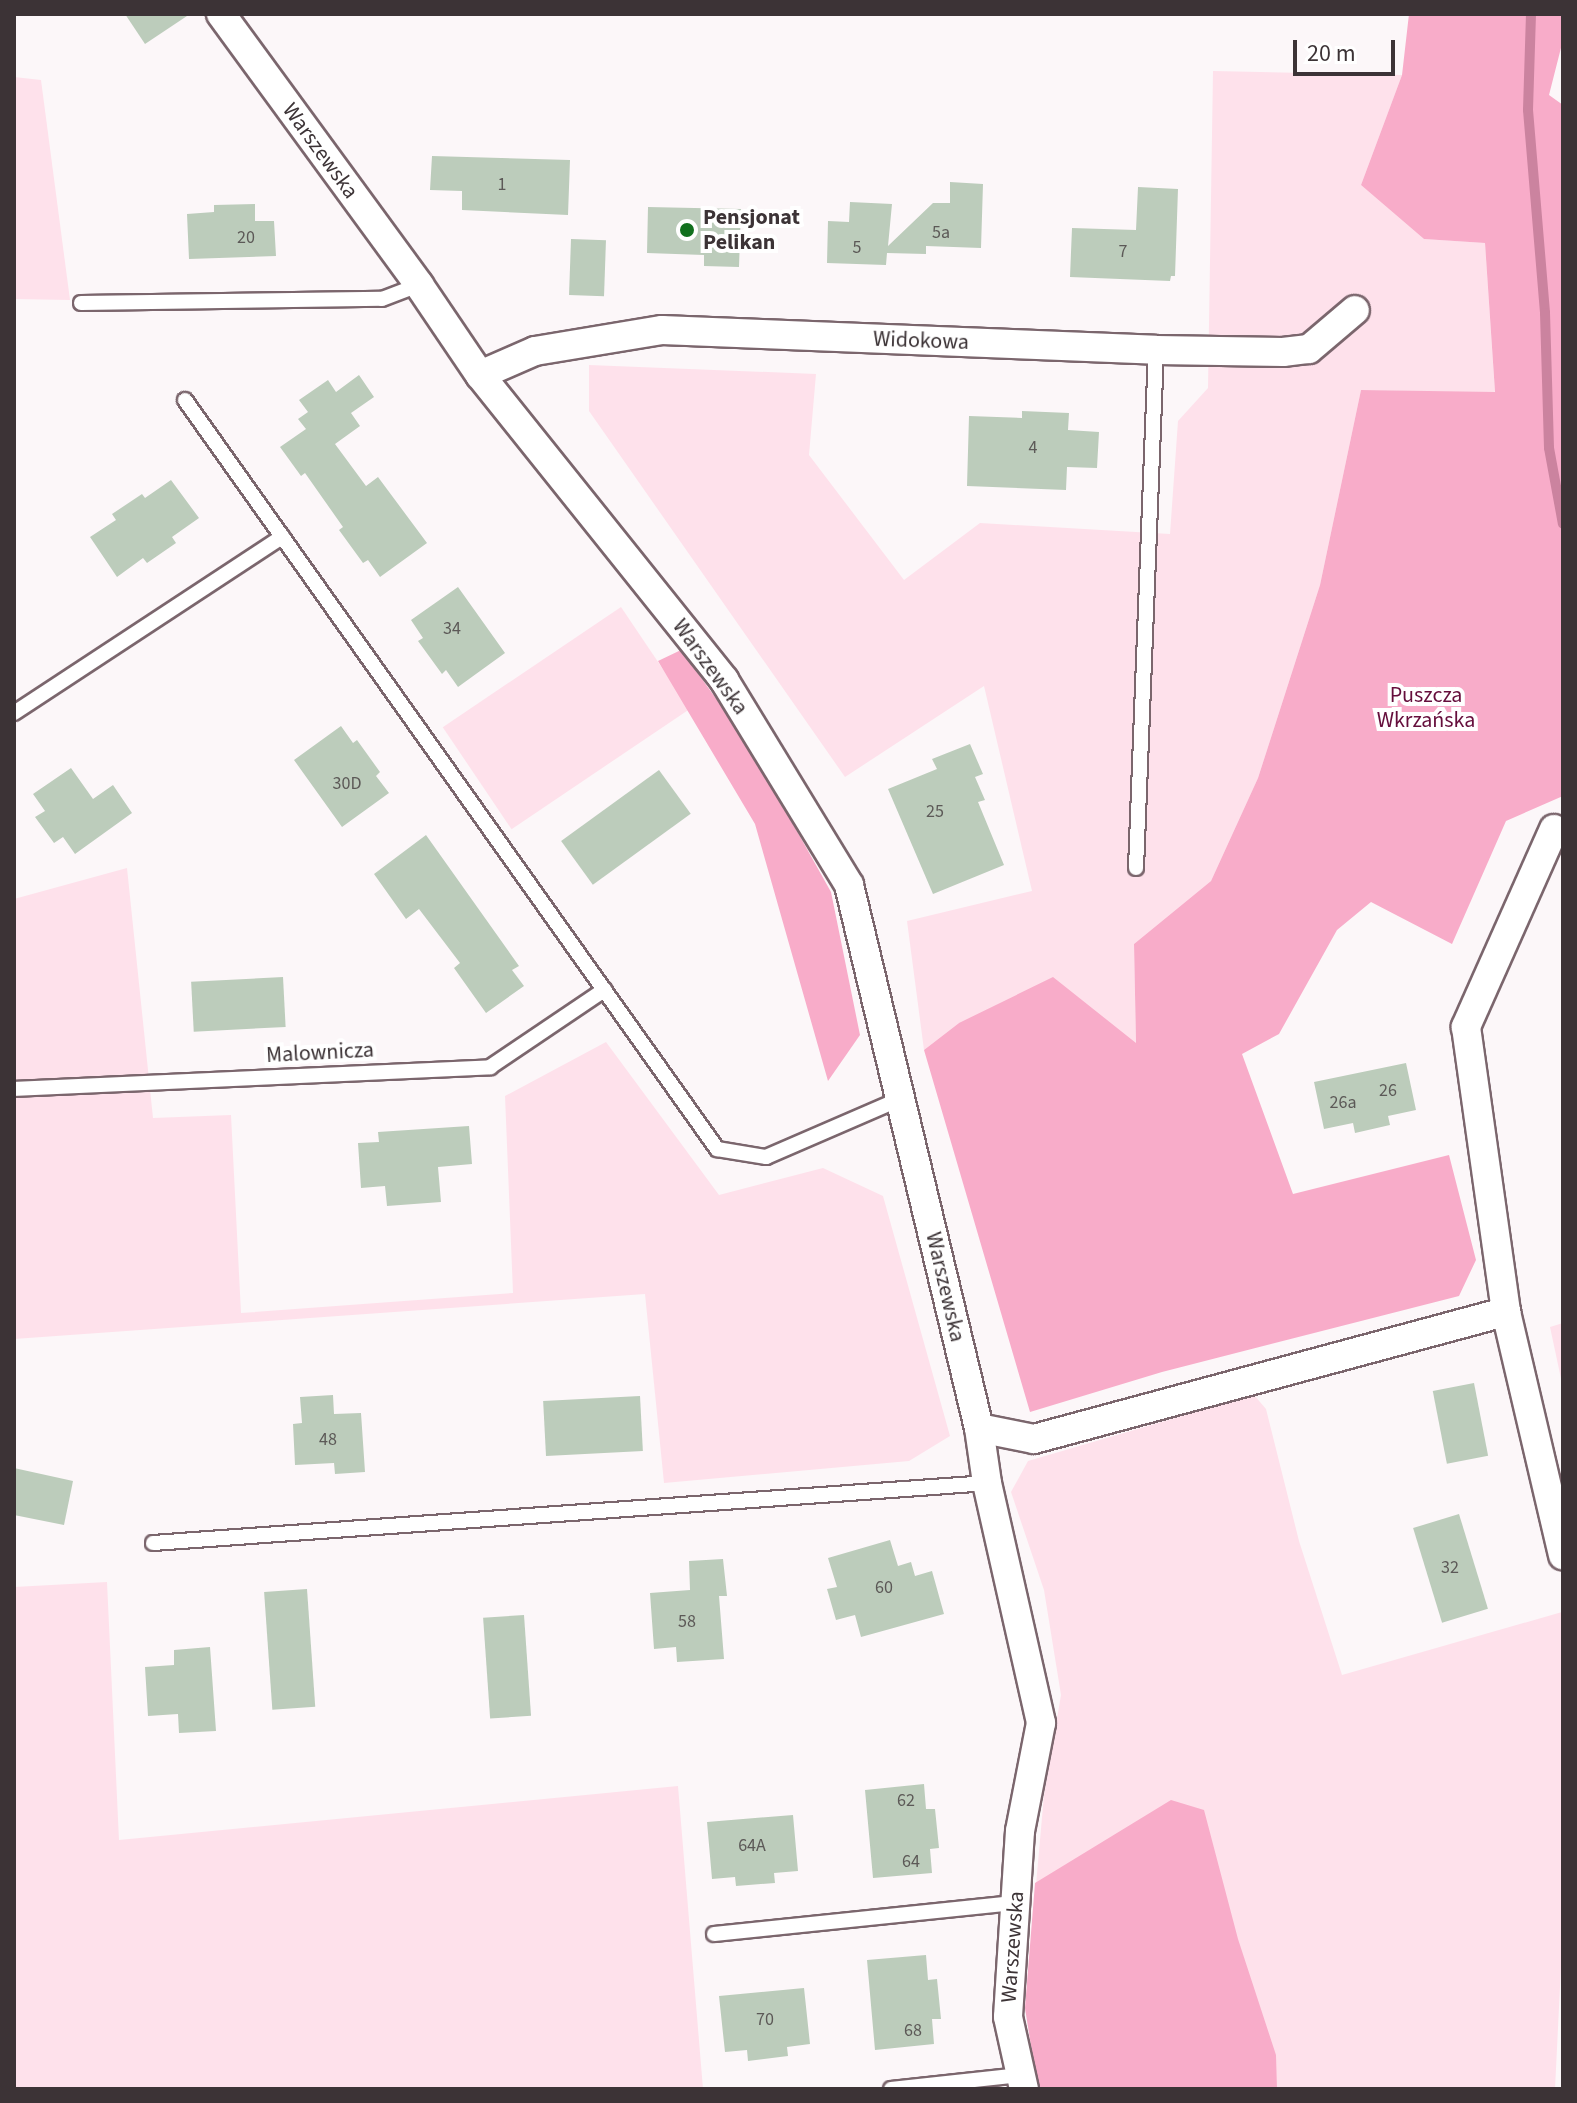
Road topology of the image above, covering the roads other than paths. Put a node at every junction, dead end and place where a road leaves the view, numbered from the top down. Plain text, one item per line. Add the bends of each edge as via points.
1 (221, 14) edge
2 (419, 285) junction
3 (81, 303) dead end
4 (1355, 310) dead end
5 (1156, 350) junction
6 (480, 375) junction
7 (185, 400) dead end
8 (282, 537) junction
9 (14, 713) edge
10 (1554, 829) dead end
11 (1136, 868) dead end
12 (604, 990) junction
13 (14, 1089) edge
14 (900, 1099) junction
15 (1506, 1312) junction
16 (979, 1428) junction
17 (987, 1483) junction
18 (153, 1543) dead end
19 (1563, 1555) edge
20 (1016, 1903) junction
21 (714, 1934) dead end
22 (1022, 2082) edge
23 (891, 2089) edge

1 - 2 street, Warszewska
2 - 3 lane via 382,299
2 - 6 street, Warszewska
4 - 5 street, Widokowa via 1309,349
5 - 6 street, Widokowa via 662,330 535,351
5 - 11 lane
6 - 14 street, Warszewska via 724,680 849,885
7 - 8 lane
8 - 9 lane
8 - 12 lane
10 - 15 street via 1466,1027
12 - 13 lane, Malownicza via 490,1067
12 - 14 lane via 717,1149 766,1157
14 - 16 street, Warszewska
15 - 16 street via 1034,1439
15 - 19 street
16 - 17 street, Warszewska
17 - 18 lane
17 - 20 street, Warszewska via 1041,1723 1020,1831
20 - 21 lane
20 - 22 street, Warszewska via 1008,2017
22 - 23 lane

